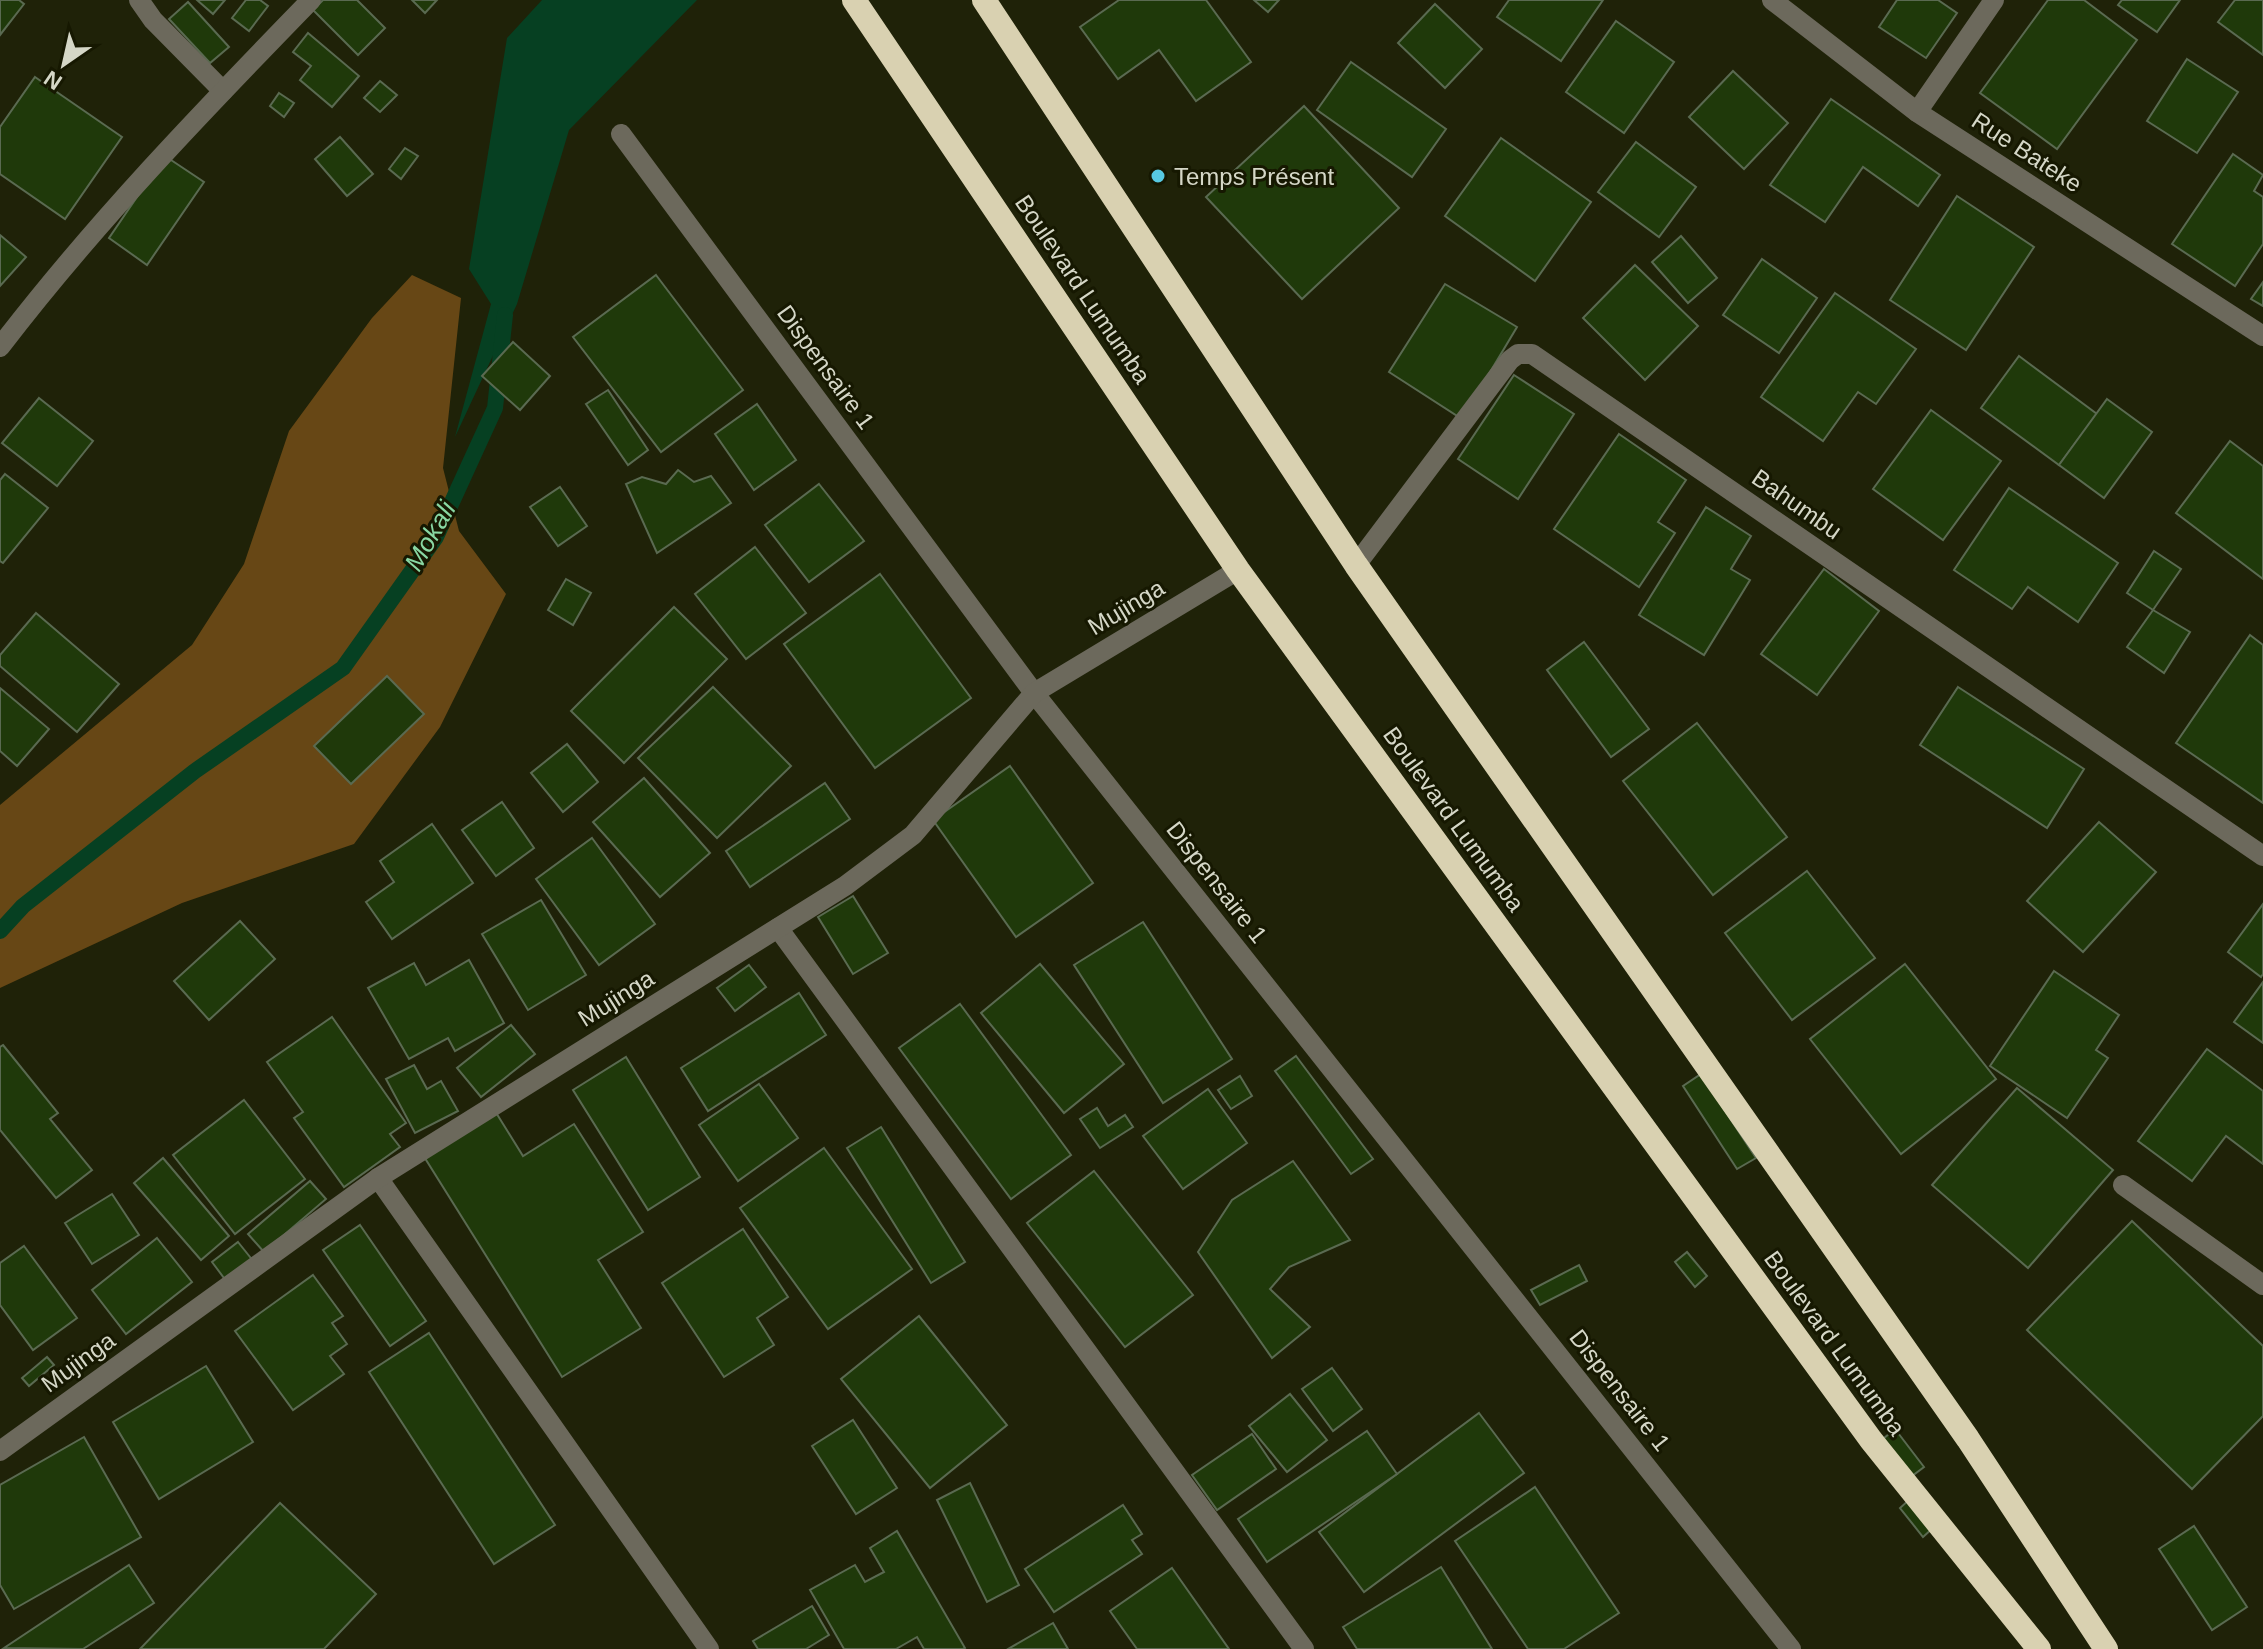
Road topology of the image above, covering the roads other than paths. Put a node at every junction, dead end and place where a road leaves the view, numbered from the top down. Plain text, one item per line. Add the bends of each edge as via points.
1 (139, 0) edge
2 (311, 0) edge
3 (854, 0) edge
4 (984, 0) edge
5 (1772, 0) edge
6 (1994, 0) edge
7 (223, 91) junction
8 (1917, 112) junction
9 (621, 134) dead end
10 (2263, 336) edge
11 (0, 347) edge
12 (1356, 565) junction
13 (1238, 570) junction
14 (1034, 693) junction
15 (2263, 856) edge
16 (778, 928) junction
17 (378, 1178) junction
18 (2123, 1185) dead end
19 (2263, 1285) edge
20 (0, 1451) edge
21 (709, 1649) edge
22 (1304, 1649) edge
23 (1791, 1649) edge
24 (2039, 1649) edge
25 (2106, 1649) edge

1 - 7 street
2 - 7 street
3 - 13 highway, Boulevard Lumumba
4 - 12 highway
5 - 8 street, Rue Bateke
6 - 8 street
7 - 11 street via 48,284
8 - 10 street, Rue Bateke
9 - 14 street, Dispensaire 1
12 - 15 street, Bahumbu via 1510,360 1532,354
12 - 25 highway via 1968,1439
13 - 14 street, Mujinga
13 - 24 highway, Boulevard Lumumba via 1871,1440
14 - 16 street, Mujinga via 913,835
14 - 23 street, Dispensaire 1
16 - 17 street, Mujinga
16 - 22 street
17 - 20 street, Mujinga
17 - 21 street
18 - 19 street

